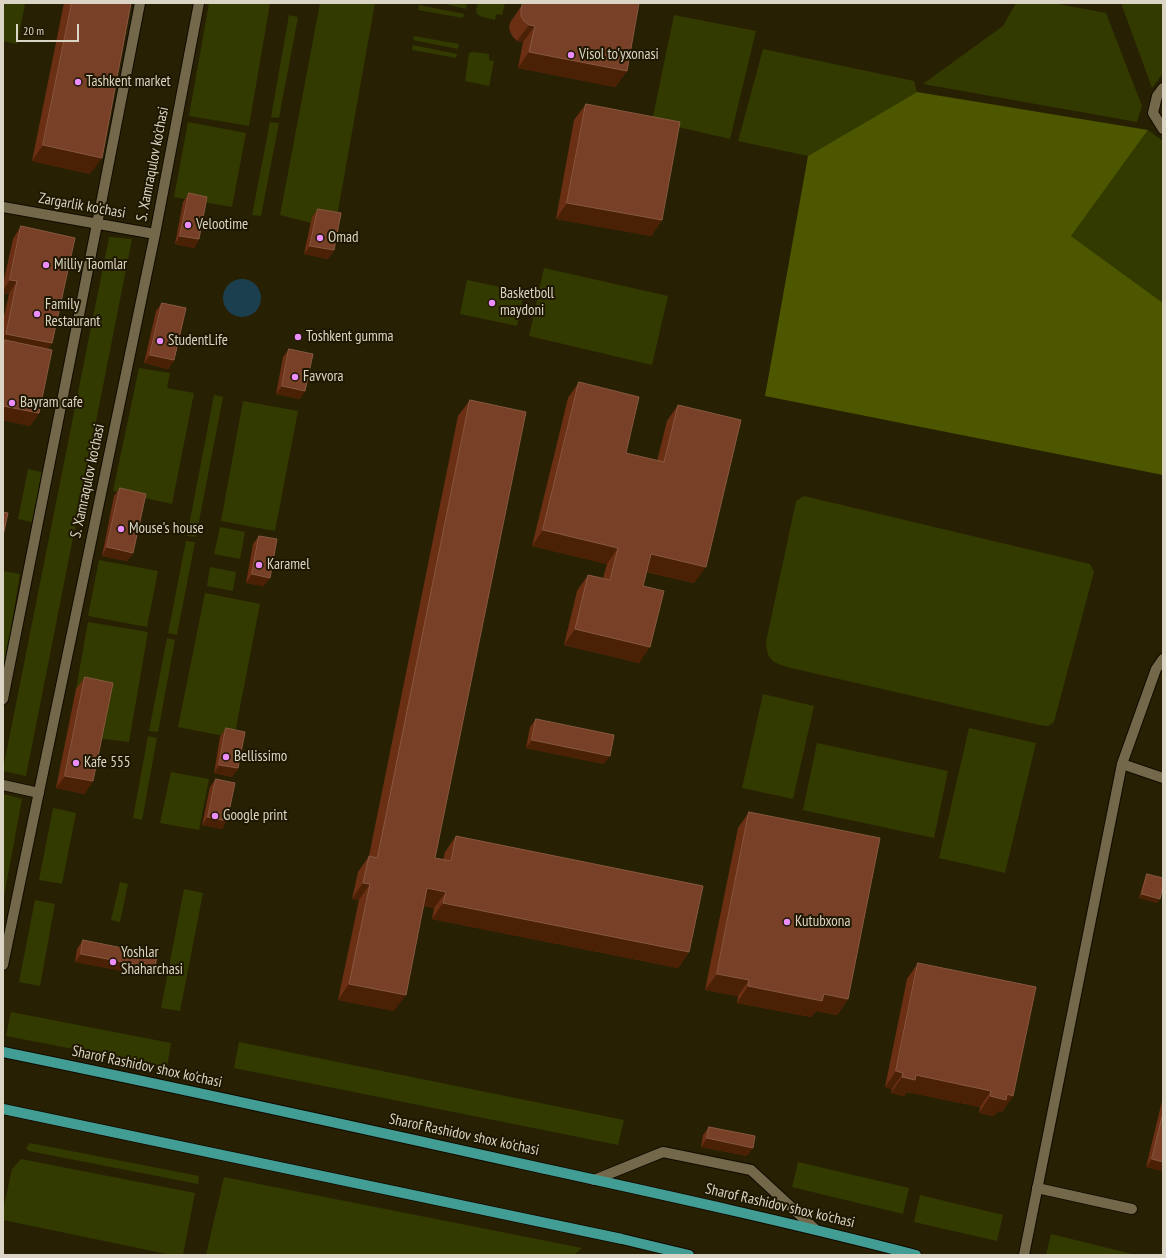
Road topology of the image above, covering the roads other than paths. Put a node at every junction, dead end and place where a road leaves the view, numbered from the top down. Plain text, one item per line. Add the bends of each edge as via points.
1 (140, 3) edge
2 (199, 3) edge
3 (1163, 88) edge
4 (1163, 129) edge
5 (3, 207) edge
6 (97, 224) junction
7 (155, 234) junction
8 (1163, 659) edge
9 (3, 699) edge
10 (1122, 764) junction
11 (1163, 778) edge
12 (3, 784) edge
13 (39, 793) junction
14 (3, 965) edge
15 (3, 1052) edge
16 (3, 1109) edge
17 (594, 1180) junction
18 (1037, 1188) junction
19 (1132, 1209) dead end
20 (815, 1229) junction
21 (689, 1255) edge
22 (916, 1255) edge
23 (1024, 1255) edge

1 - 6 street
2 - 7 street, S. Xamraqulov ko'chasi
3 - 4 street via 1157,96 1153,113
5 - 6 street, Zargarlik ko'chasi
6 - 7 street, Zargarlik ko'chasi
6 - 9 street
7 - 13 street, S. Xamraqulov ko'chasi
8 - 10 street via 1156,669
10 - 11 street
10 - 18 street
12 - 13 street
13 - 14 street, S. Xamraqulov ko'chasi
15 - 17 main road, Sharof Rashidov shox ko'chasi via 258,1105
16 - 21 main road via 622,1238
17 - 20 main road, Sharof Rashidov shox ko'chasi
17 - 20 street via 663,1152 751,1170
18 - 19 street
18 - 23 street
20 - 22 main road, Sharof Rashidov shox ko'chasi

